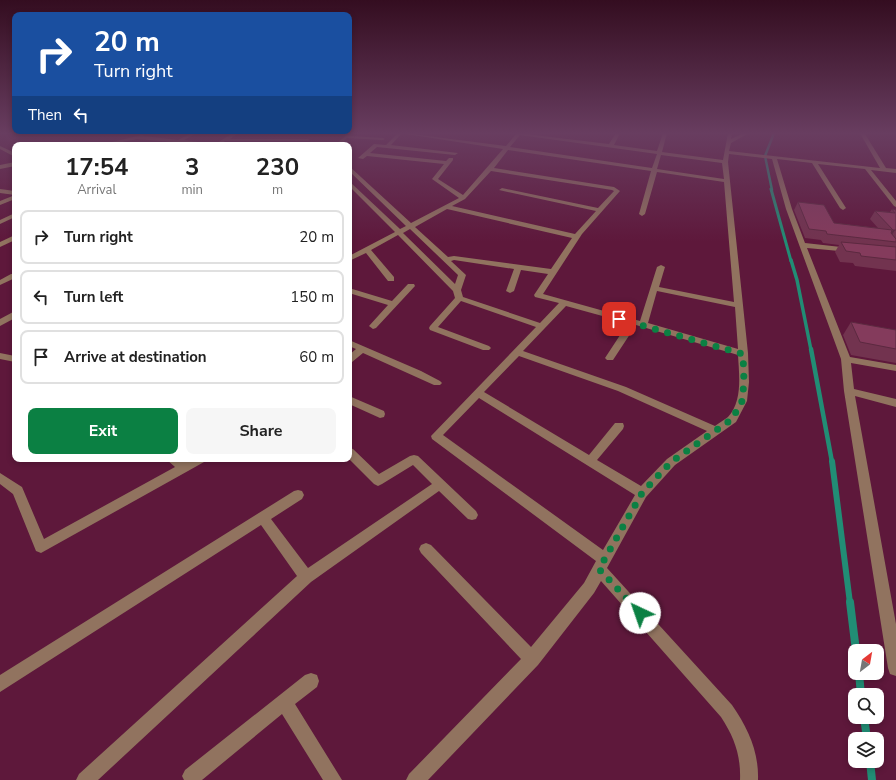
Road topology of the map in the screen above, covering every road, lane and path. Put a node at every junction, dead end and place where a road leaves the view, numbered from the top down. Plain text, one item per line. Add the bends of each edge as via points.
1 (443, 169) edge
2 (490, 169) edge
3 (492, 169) edge
4 (651, 169) edge
5 (689, 169) edge
6 (727, 169) edge
7 (776, 169) edge
8 (819, 169) edge
9 (869, 169) edge
10 (879, 169) edge
11 (655, 170) junction
12 (884, 170) joint
13 (352, 171) edge
14 (896, 171) edge
15 (687, 175) junction
16 (727, 181) junction
17 (352, 189) edge
18 (502, 190) dead end
19 (0, 191) edge
20 (12, 193) edge
21 (12, 198) edge
22 (463, 198) junction
23 (0, 203) edge
24 (896, 205) edge
25 (446, 207) junction
26 (843, 208) dead end
27 (600, 210) junction
28 (642, 214) dead end
29 (12, 216) edge
30 (0, 222) edge
31 (410, 227) junction
32 (398, 233) junction
33 (577, 237) junction
34 (12, 239) edge
35 (0, 245) edge
36 (802, 245) junction
37 (367, 250) junction
38 (857, 251) edge
39 (352, 258) edge
40 (446, 260) junction
41 (519, 266) junction
42 (661, 267) dead end
43 (454, 268) junction
44 (438, 272) junction
45 (553, 272) junction
46 (10, 274) edge
47 (391, 279) dead end
48 (0, 283) edge
49 (411, 286) dead end
50 (654, 288) junction
51 (352, 291) edge
52 (510, 291) dead end
53 (458, 294) junction
54 (564, 303) junction
55 (394, 304) junction
56 (738, 305) junction
57 (12, 316) edge
58 (0, 323) edge
59 (633, 323) junction
60 (643, 325) junction
61 (374, 326) dead end
62 (541, 326) junction
63 (352, 345) edge
64 (486, 348) dead end
65 (362, 349) junction
66 (517, 352) junction
67 (743, 354) junction
68 (0, 356) edge
69 (352, 357) edge
70 (12, 358) edge
71 (610, 358) dead end
72 (846, 359) junction
73 (896, 368) edge
74 (436, 383) dead end
75 (849, 391) junction
76 (478, 392) junction
77 (352, 401) edge
78 (896, 403) edge
79 (380, 414) dead end
80 (619, 426) dead end
81 (716, 431) junction
82 (352, 455) edge
83 (590, 461) junction
84 (176, 462) edge
85 (195, 462) edge
86 (184, 468) junction
87 (0, 478) edge
88 (440, 485) junction
89 (642, 493) junction
90 (298, 495) dead end
91 (472, 515) dead end
92 (263, 517) junction
93 (426, 549) dead end
94 (602, 564) junction
95 (306, 577) junction
96 (532, 659) junction
97 (896, 668) edge
98 (311, 681) dead end
99 (0, 684) edge
100 (284, 702) junction
101 (84, 780) edge
102 (193, 780) edge
103 (333, 780) edge
104 (415, 780) edge
105 (750, 780) edge

1 - 22 street via 435,179
2 - 22 street
3 - 27 street via 616,190
4 - 11 street
5 - 15 street
6 - 16 street
7 - 36 street
8 - 26 street
9 - 24 street
10 - 12 street
11 - 15 street
11 - 28 street
12 - 14 street
13 - 31 street
15 - 16 street
16 - 56 street
17 - 32 street
18 - 27 street
19 - 20 street
21 - 23 street
22 - 25 street
25 - 31 street
25 - 33 street
27 - 33 street
29 - 30 street
31 - 32 street
31 - 40 street
32 - 37 street
32 - 44 street
33 - 45 street
34 - 35 street
36 - 38 street
36 - 72 street
37 - 39 street
37 - 47 street
40 - 41 street via 454,258
40 - 43 street
41 - 45 street
41 - 52 street
42 - 50 street
43 - 44 street
43 - 53 street via 462,275
44 - 53 street
45 - 54 street via 538,295
46 - 48 street
49 - 55 street
50 - 56 street
50 - 60 street
51 - 55 street
53 - 62 street
53 - 64 street via 433,328
54 - 59 street
54 - 62 street
55 - 61 street
56 - 67 street
57 - 58 street
59 - 60 street
59 - 71 street
60 - 67 street
62 - 66 street
63 - 65 street
65 - 69 street
65 - 74 street
66 - 76 street
66 - 81 street via 622,389
67 - 81 street via 742,401 732,419
68 - 70 street
72 - 73 street
72 - 75 street
75 - 78 street
75 - 97 street
76 - 83 street
76 - 94 street via 436,436
77 - 79 street
80 - 83 street
81 - 89 street via 671,462
82 - 88 street via 378,481 414,459
83 - 89 street
84 - 86 street
85 - 86 street
86 - 87 street via 41,547 18,492
88 - 91 street
88 - 95 street
89 - 94 street
90 - 92 street
92 - 95 street
92 - 99 street
93 - 96 street
94 - 96 street via 589,588
94 - 105 street via 733,719 744,741
95 - 101 street
96 - 104 street
98 - 100 street
100 - 102 street via 191,776
100 - 103 street

